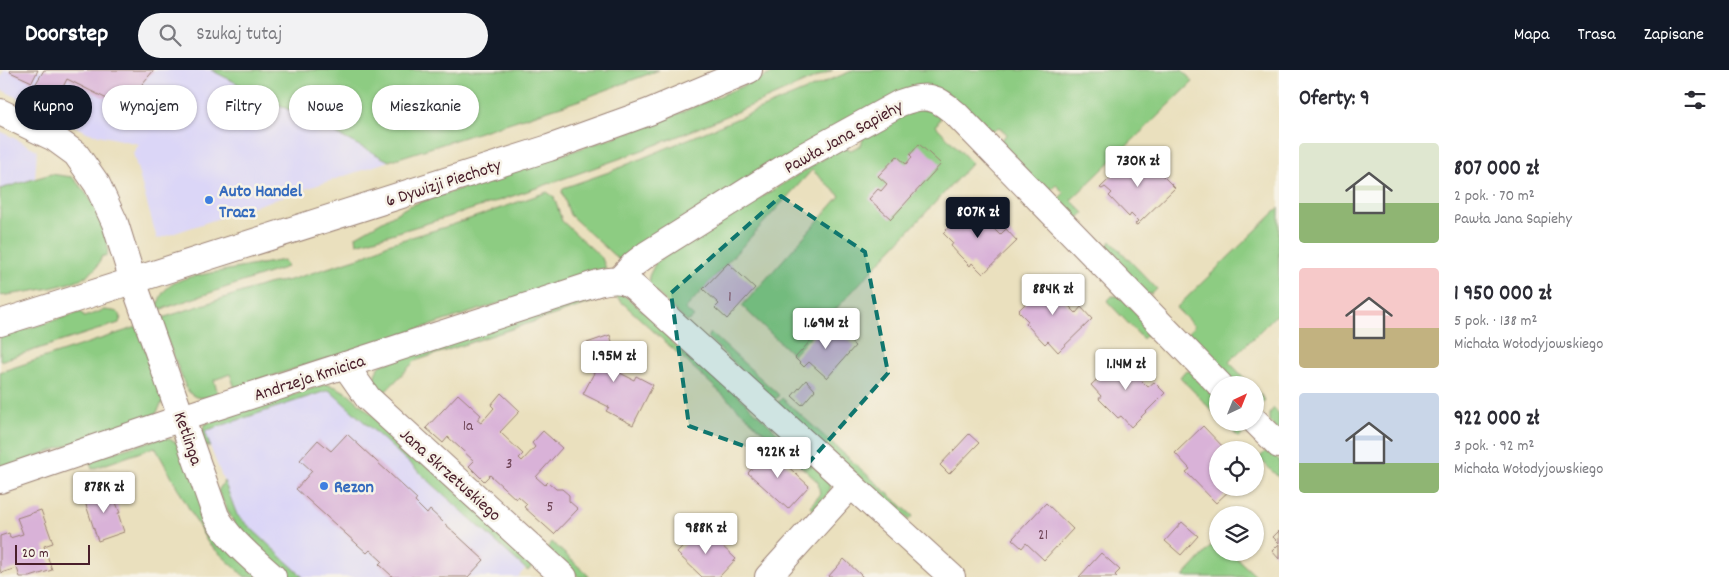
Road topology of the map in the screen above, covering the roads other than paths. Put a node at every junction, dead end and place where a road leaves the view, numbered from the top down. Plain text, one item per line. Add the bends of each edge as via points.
1 (749, 70) edge
2 (0, 112) edge
3 (620, 279) junction
4 (133, 281) junction
5 (0, 323) edge
6 (345, 366) junction
7 (1211, 376) edge
8 (182, 418) junction
9 (1264, 430) edge
10 (1279, 445) edge
11 (0, 480) edge
12 (851, 486) junction
13 (272, 577) edge
14 (564, 577) edge
15 (768, 577) edge
16 (952, 577) edge

1 - 4 street, 6 Dywizji Piechoty via 649,112 549,148
2 - 4 street via 54,138 76,154 97,184 115,224
3 - 6 street, Andrzeja Kmicica via 598,283
3 - 7 street, Pawła Jana Sapiehy via 647,254 800,158 900,103 915,97 930,97 943,102 956,114
3 - 12 street via 635,288
4 - 5 street, 6 Dywizji Piechoty
4 - 8 street, Ketlinga
6 - 8 street, Andrzeja Kmicica
6 - 14 street, Jana Skrzetuskiego via 368,398
8 - 11 street, Andrzeja Kmicica
8 - 13 street, Ketlinga via 223,529
9 - 10 street
12 - 15 street
12 - 16 street

